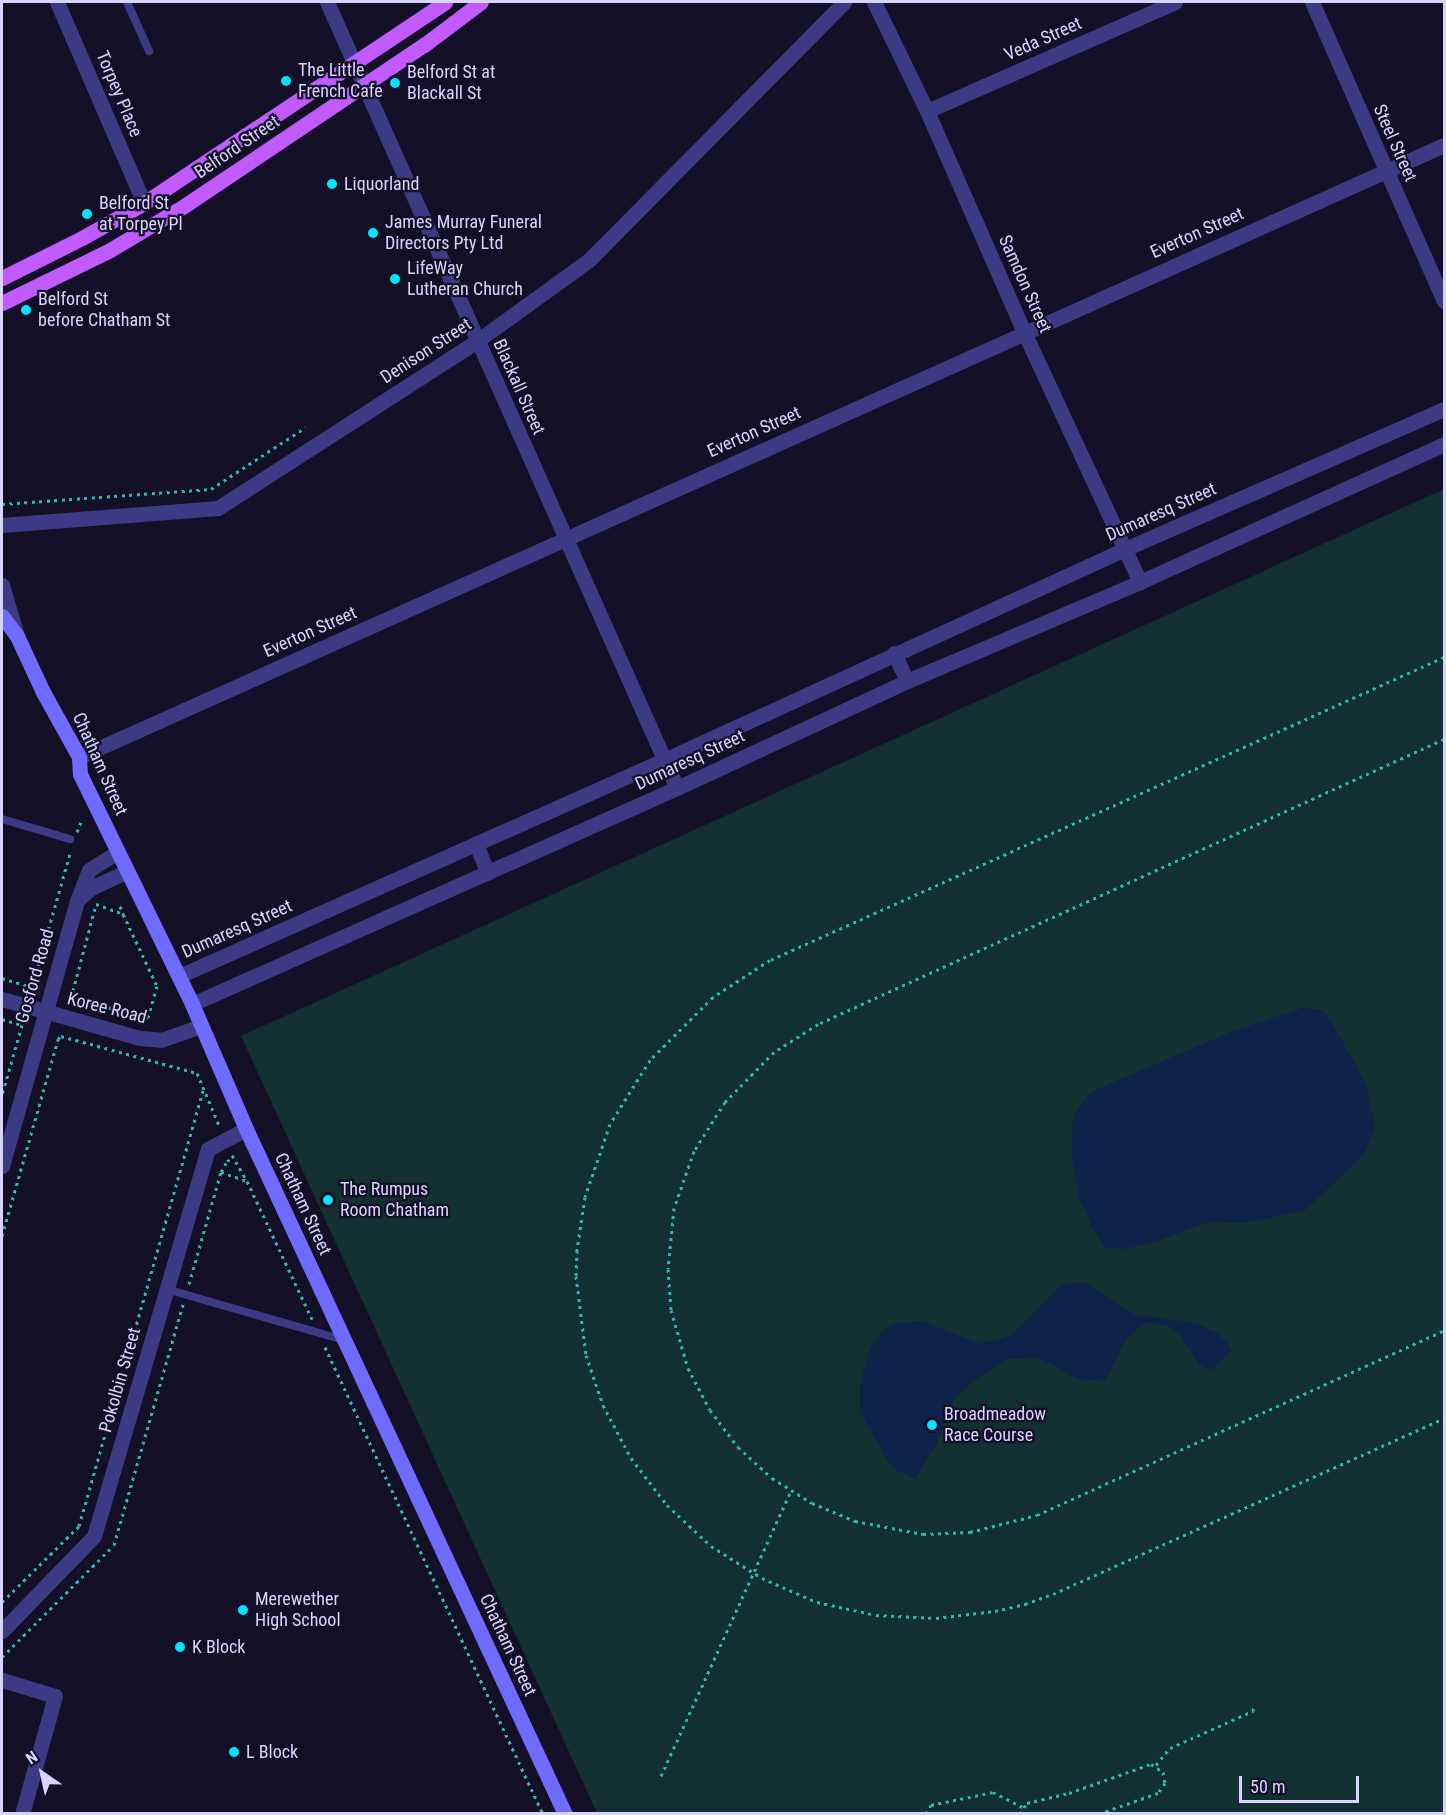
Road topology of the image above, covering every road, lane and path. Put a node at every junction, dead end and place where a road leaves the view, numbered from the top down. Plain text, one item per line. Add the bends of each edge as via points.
1 (57, 2) edge
2 (127, 2) edge
3 (327, 2) edge
4 (445, 2) edge
5 (482, 2) edge
6 (844, 2) edge
7 (874, 2) edge
8 (1175, 2) edge
9 (1312, 2) edge
10 (149, 51) dead end
11 (353, 63) junction
12 (363, 86) junction
13 (927, 111) junction
14 (1444, 145) edge
15 (1386, 171) junction
16 (144, 203) junction
17 (2, 278) edge
18 (1444, 301) edge
19 (2, 303) edge
20 (1024, 332) junction
21 (477, 341) junction
22 (1444, 410) edge
23 (306, 427) dead end
24 (1444, 444) edge
25 (2, 504) edge
26 (2, 525) edge
27 (565, 539) junction
28 (1125, 549) junction
29 (1140, 582) junction
30 (2, 585) edge
31 (2, 616) edge
32 (17, 636) junction
33 (894, 653) junction
34 (1444, 657) edge
35 (908, 681) junction
36 (1444, 739) edge
37 (79, 757) junction
38 (664, 760) junction
39 (676, 788) junction
40 (2, 819) edge
41 (81, 822) dead end
42 (70, 838) dead end
43 (476, 844) junction
44 (118, 852) junction
45 (127, 871) junction
46 (488, 873) junction
47 (77, 901) junction
48 (120, 906) dead end
49 (123, 914) junction
50 (179, 976) junction
51 (2, 978) edge
52 (2, 999) edge
53 (192, 1004) junction
54 (45, 1012) junction
55 (2, 1019) edge
56 (201, 1026) junction
57 (204, 1087) junction
58 (2, 1095) edge
59 (219, 1125) dead end
60 (246, 1129) junction
61 (2, 1166) edge
62 (221, 1172) junction
63 (248, 1181) junction
64 (2, 1236) edge
65 (166, 1289) junction
66 (186, 1295) junction
67 (1444, 1330) edge
68 (319, 1333) junction
69 (345, 1340) junction
70 (1444, 1418) edge
71 (791, 1491) junction
72 (753, 1574) junction
73 (2, 1602) edge
74 (2, 1631) edge
75 (2, 1657) edge
76 (2, 1680) edge
77 (1254, 1704) dead end
78 (1156, 1765) junction
79 (661, 1776) dead end
80 (1023, 1807) junction
81 (22, 1814) edge
82 (543, 1814) edge
83 (565, 1814) edge
84 (926, 1814) edge
85 (1020, 1814) edge
86 (1098, 1814) edge

1 - 16 street, Torpey Place
2 - 10 lane
3 - 11 street, Blackall Street
4 - 11 main road, Belford Street
5 - 12 main road, Belford Street
6 - 21 street, Denison Street via 589,260
7 - 13 street, Samdon Street
8 - 13 street, Veda Street
9 - 15 street, Steel Street
11 - 12 street, Blackall Street
11 - 16 main road, Belford Street
12 - 19 main road, Belford Street via 140,234
12 - 21 street, Blackall Street
13 - 20 street, Samdon Street
14 - 15 street, Everton Street
15 - 18 street, Steel Street
15 - 20 street, Everton Street
16 - 17 main road, Belford Street
20 - 27 street, Everton Street
20 - 28 street, Samdon Street
21 - 26 street, Denison Street via 218,508
21 - 27 street, Blackall Street
22 - 28 street, Dumaresq Street
23 - 25 path via 211,489
24 - 29 street, Dumaresq Street
27 - 37 street, Everton Street
27 - 38 street, Blackall Street
28 - 29 street, Samdon Street
28 - 33 street, Dumaresq Street
29 - 35 street, Dumaresq Street
30 - 32 street
31 - 32 street, Chatham Street
32 - 37 street, Chatham Street
33 - 35 street
33 - 38 street, Dumaresq Street
34 - 72 path via 770,960 713,997 650,1060 610,1124 585,1197 577,1250 580,1329 603,1405 648,1482 688,1527
35 - 39 street, Dumaresq Street
36 - 71 path via 818,1024 774,1052 738,1087 703,1134 680,1188 668,1248 670,1299 681,1349 710,1410 738,1446
37 - 44 street, Chatham Street via 80,774
38 - 39 street, Blackall Street
38 - 43 street, Dumaresq Street
39 - 46 street, Dumaresq Street
40 - 42 lane
41 - 51 path via 32,987
43 - 46 street
43 - 50 street, Dumaresq Street
44 - 45 street, Chatham Street
44 - 47 street, Gosford Road via 89,870
45 - 47 street via 91,888
45 - 50 street, Chatham Street
46 - 53 street, Dumaresq Street
47 - 54 street, Gosford Road
48 - 49 path
49 - 49 path via 96,904 71,998 148,1018 156,1001 157,986
50 - 53 street, Chatham Street
52 - 54 street, Koree Road
53 - 56 street, Chatham Street
54 - 56 street, Koree Road via 161,1040
54 - 61 street, Gosford Road
55 - 58 path via 22,1025
56 - 60 street, Chatham Street
57 - 59 path
57 - 64 path via 197,1073 189,1069 62,1036
57 - 73 path via 79,1526
60 - 65 street, Pokolbin Street via 207,1149
60 - 69 street, Chatham Street
62 - 63 path
62 - 63 path via 233,1156
62 - 66 path
63 - 68 path
65 - 66 lane
65 - 74 street, Pokolbin Street via 94,1536
66 - 68 lane
66 - 75 path via 114,1545
67 - 71 path via 1037,1515 1004,1526 946,1534 900,1532 843,1517
68 - 69 lane
68 - 82 path
69 - 83 street, Chatham Street
70 - 72 path via 1053,1594 995,1611 936,1618 876,1615 817,1602
71 - 72 path
72 - 79 path
76 - 81 street via 55,1696
77 - 78 path via 1253,1711 1170,1748
78 - 80 path
78 - 86 path via 1165,1779 1158,1793
80 - 84 path via 993,1792 932,1804
80 - 85 path

